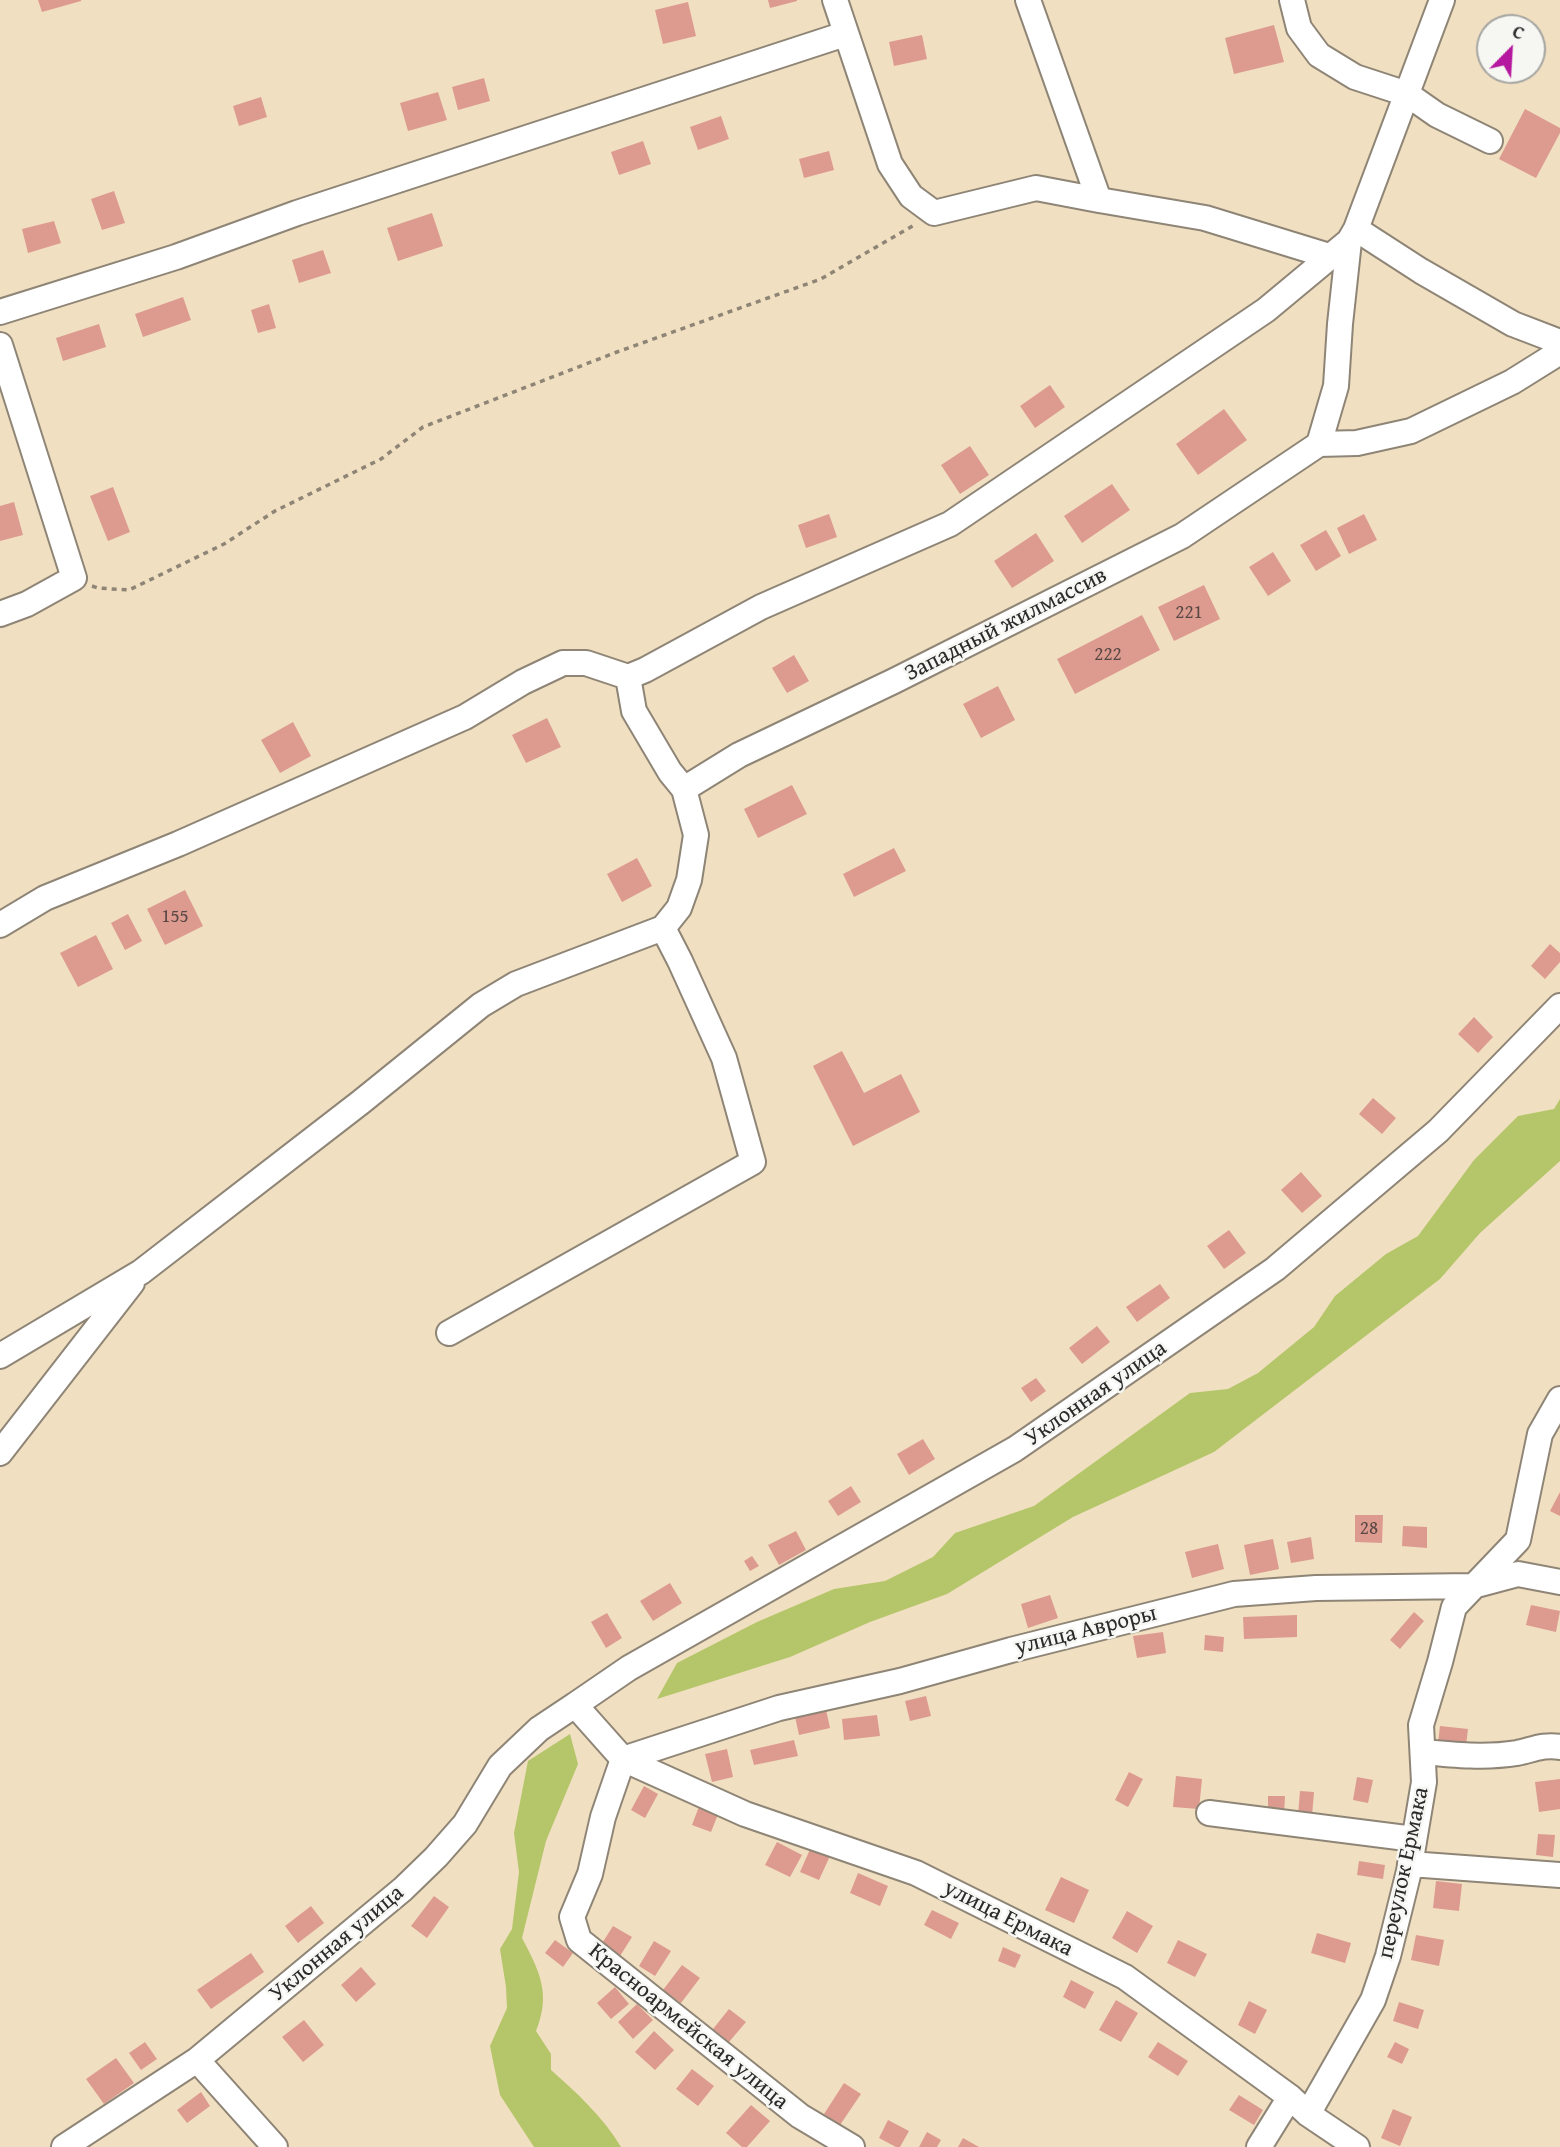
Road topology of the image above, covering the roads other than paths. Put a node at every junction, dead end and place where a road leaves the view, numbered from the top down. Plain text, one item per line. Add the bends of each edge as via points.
1 (835, 0) edge
2 (1028, 0) edge
3 (1292, 0) edge
4 (1443, 0) edge
5 (845, 34) junction
6 (1407, 94) junction
7 (1490, 141) dead end
8 (1099, 200) junction
9 (1346, 242) junction
10 (0, 312) edge
11 (1560, 342) edge
12 (0, 345) edge
13 (1560, 352) edge
14 (1320, 444) junction
15 (0, 614) edge
16 (628, 677) junction
17 (684, 789) junction
18 (0, 925) edge
19 (663, 928) junction
20 (1560, 1006) edge
21 (141, 1272) junction
22 (449, 1333) dead end
23 (0, 1356) edge
24 (1560, 1399) edge
25 (0, 1453) edge
26 (1560, 1582) edge
27 (1473, 1586) junction
28 (575, 1705) junction
29 (1560, 1747) edge
30 (1423, 1752) junction
31 (623, 1759) junction
32 (1209, 1813) dead end
33 (1412, 1852) junction
34 (1560, 1875) edge
35 (197, 2060) junction
36 (1299, 2105) junction
37 (64, 2147) edge
38 (275, 2147) edge
39 (852, 2147) edge
40 (1259, 2147) edge
41 (1357, 2147) edge

1 - 5 street
2 - 8 street
3 - 6 street via 1299,29 1320,55 1355,78
4 - 6 street
5 - 8 street via 890,164 911,196 934,213 1036,188
5 - 10 street
6 - 7 street
6 - 9 street
8 - 9 street
9 - 11 street via 1421,271 1502,317
9 - 14 street via 1336,386
9 - 16 street via 1266,310 950,524 761,607
12 - 15 street via 74,578
13 - 14 street via 1512,382 1411,431 1357,443
14 - 17 street, Западный жилмассив via 1182,536 739,755
16 - 17 street via 634,711
16 - 18 street via 586,663 563,663 465,717 45,898
17 - 19 street via 696,835 689,880 678,908
19 - 21 street via 516,984 481,1005
19 - 22 street via 724,1058 753,1162
20 - 28 street, Уклонная улица via 1438,1131 1275,1269 1016,1450 629,1668
21 - 23 street
21 - 25 street
24 - 27 street, переулок Ермака via 1539,1434 1518,1540
26 - 27 street, улица Авроры via 1518,1574
27 - 30 street, переулок Ермака via 1454,1608 1421,1725
27 - 31 street, улица Авроры via 1234,1594 779,1708
28 - 31 street
28 - 35 street, Уклонная улица via 539,1729 500,1766 465,1824 403,1889
29 - 30 street via 1468,1756
30 - 33 street, переулок Ермака via 1424,1783
31 - 36 street, улица Ермака via 745,1814 916,1873 1125,1977
31 - 39 street, Красноармейская улица via 603,1816 590,1874 572,1917 579,1940 800,2116
32 - 33 street
33 - 34 street
33 - 36 street, переулок Ермака via 1373,2000
35 - 37 street, Уклонная улица
35 - 38 street
36 - 40 street, переулок Ермака
36 - 41 street, улица Ермака

